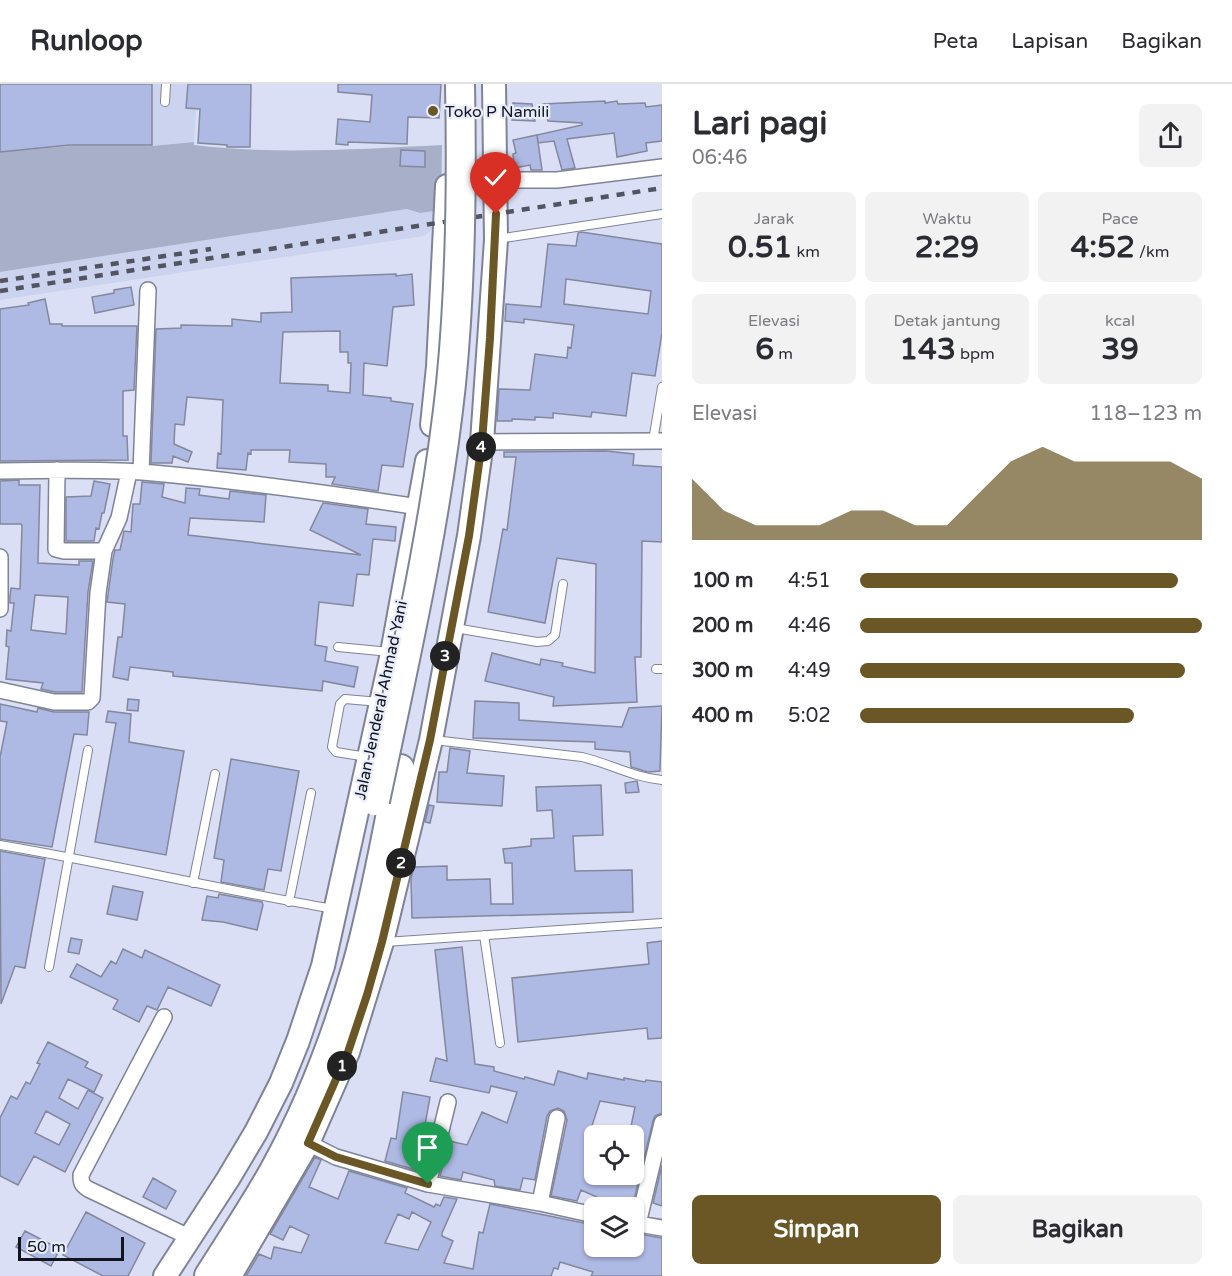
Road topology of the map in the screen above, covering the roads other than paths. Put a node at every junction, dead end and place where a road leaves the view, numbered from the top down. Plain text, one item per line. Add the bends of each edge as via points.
1 (166, 84) edge
2 (446, 84) edge
3 (460, 84) edge
4 (478, 84) edge
5 (494, 84) edge
6 (165, 102) dead end
7 (662, 167) edge
8 (495, 180) junction
9 (662, 214) edge
10 (496, 240) junction
11 (148, 290) dead end
12 (662, 387) edge
13 (485, 404) junction
14 (434, 406) junction
15 (657, 441) edge
16 (482, 442) junction
17 (57, 470) junction
18 (0, 471) edge
19 (135, 472) junction
20 (419, 507) junction
21 (104, 551) junction
22 (0, 557) edge
23 (563, 584) dead end
24 (0, 609) edge
25 (451, 627) junction
26 (338, 647) dead end
27 (392, 653) junction
28 (0, 690) edge
29 (381, 702) junction
30 (430, 740) junction
31 (88, 750) dead end
32 (369, 757) junction
33 (215, 774) dead end
34 (662, 780) edge
35 (311, 793) dead end
36 (0, 845) edge
37 (69, 857) junction
38 (193, 883) junction
39 (289, 902) junction
40 (346, 919) junction
41 (662, 923) edge
42 (484, 935) junction
43 (49, 967) dead end
44 (164, 1017) dead end
45 (500, 1043) dead end
46 (448, 1102) dead end
47 (558, 1118) dead end
48 (662, 1123) edge
49 (308, 1143) junction
50 (428, 1184) junction
51 (643, 1197) edge
52 (540, 1203) junction
53 (584, 1213) edge
54 (644, 1225) edge
55 (662, 1228) edge
56 (191, 1238) junction
57 (165, 1276) edge
58 (187, 1276) edge
59 (209, 1276) edge
60 (230, 1276) edge

1 - 6 lane
2 - 14 street, Jalan Jenderal Ahmad Yani via 446,213
3 - 40 highway, Jalan Jenderal Ahmad Yani, bridge via 457,299 438,480 414,611
4 - 40 highway, Jalan Jenderal Ahmad Yani via 479,237 475,311 454,500 437,594
5 - 8 street, Jalan Jenderal Ahmad Yani
7 - 8 street via 557,180
8 - 10 street, Jalan Jenderal Ahmad Yani
9 - 10 lane
10 - 13 street, Jalan Jenderal Ahmad Yani
11 - 19 street
12 - 15 lane
13 - 14 street via 474,390 462,387 449,388
13 - 16 street, Jalan Jenderal Ahmad Yani
14 - 20 street, Jalan Jenderal Ahmad Yani
15 - 16 street
16 - 25 street, Jalan Jenderal Ahmad Yani
17 - 18 street
17 - 19 street
17 - 21 street via 56,549
19 - 20 street via 323,492
19 - 21 street
20 - 27 street, Jalan Jenderal Ahmad Yani
21 - 28 street via 92,698 88,702 54,702
22 - 24 street
23 - 25 lane via 555,635 548,641
25 - 30 street, Jalan Jenderal Ahmad Yani
26 - 27 lane
27 - 29 street, Jalan Jenderal Ahmad Yani
29 - 32 street, Jalan Jenderal Ahmad Yani
29 - 32 lane via 345,699 340,704 332,747 336,752
30 - 34 lane via 582,757 641,778
30 - 40 street, Jalan Jenderal Ahmad Yani
31 - 37 lane
32 - 40 street, Jalan Jenderal Ahmad Yani
33 - 38 lane
35 - 39 lane
36 - 37 lane
37 - 38 lane
37 - 43 lane
38 - 39 lane
39 - 40 lane
40 - 42 lane
40 - 49 street, Jalan Jenderal Ahmad Yani via 348,1052
40 - 56 street, Jalan Jenderal Ahmad Yani via 323,966 281,1083
40 - 58 highway, Jalan Jenderal Ahmad Yani via 336,970 288,1100 255,1166
40 - 59 highway, Jalan Jenderal Ahmad Yani via 356,970 331,1046 274,1172
41 - 42 lane
42 - 45 lane
44 - 56 street via 81,1180 88,1189
46 - 50 street
47 - 52 street
48 - 51 street
49 - 50 street via 336,1157
49 - 60 street, Jalan Jenderal Ahmad Yani
50 - 52 street
52 - 53 street
54 - 55 street
56 - 57 street, Jalan Jenderal Ahmad Yani

